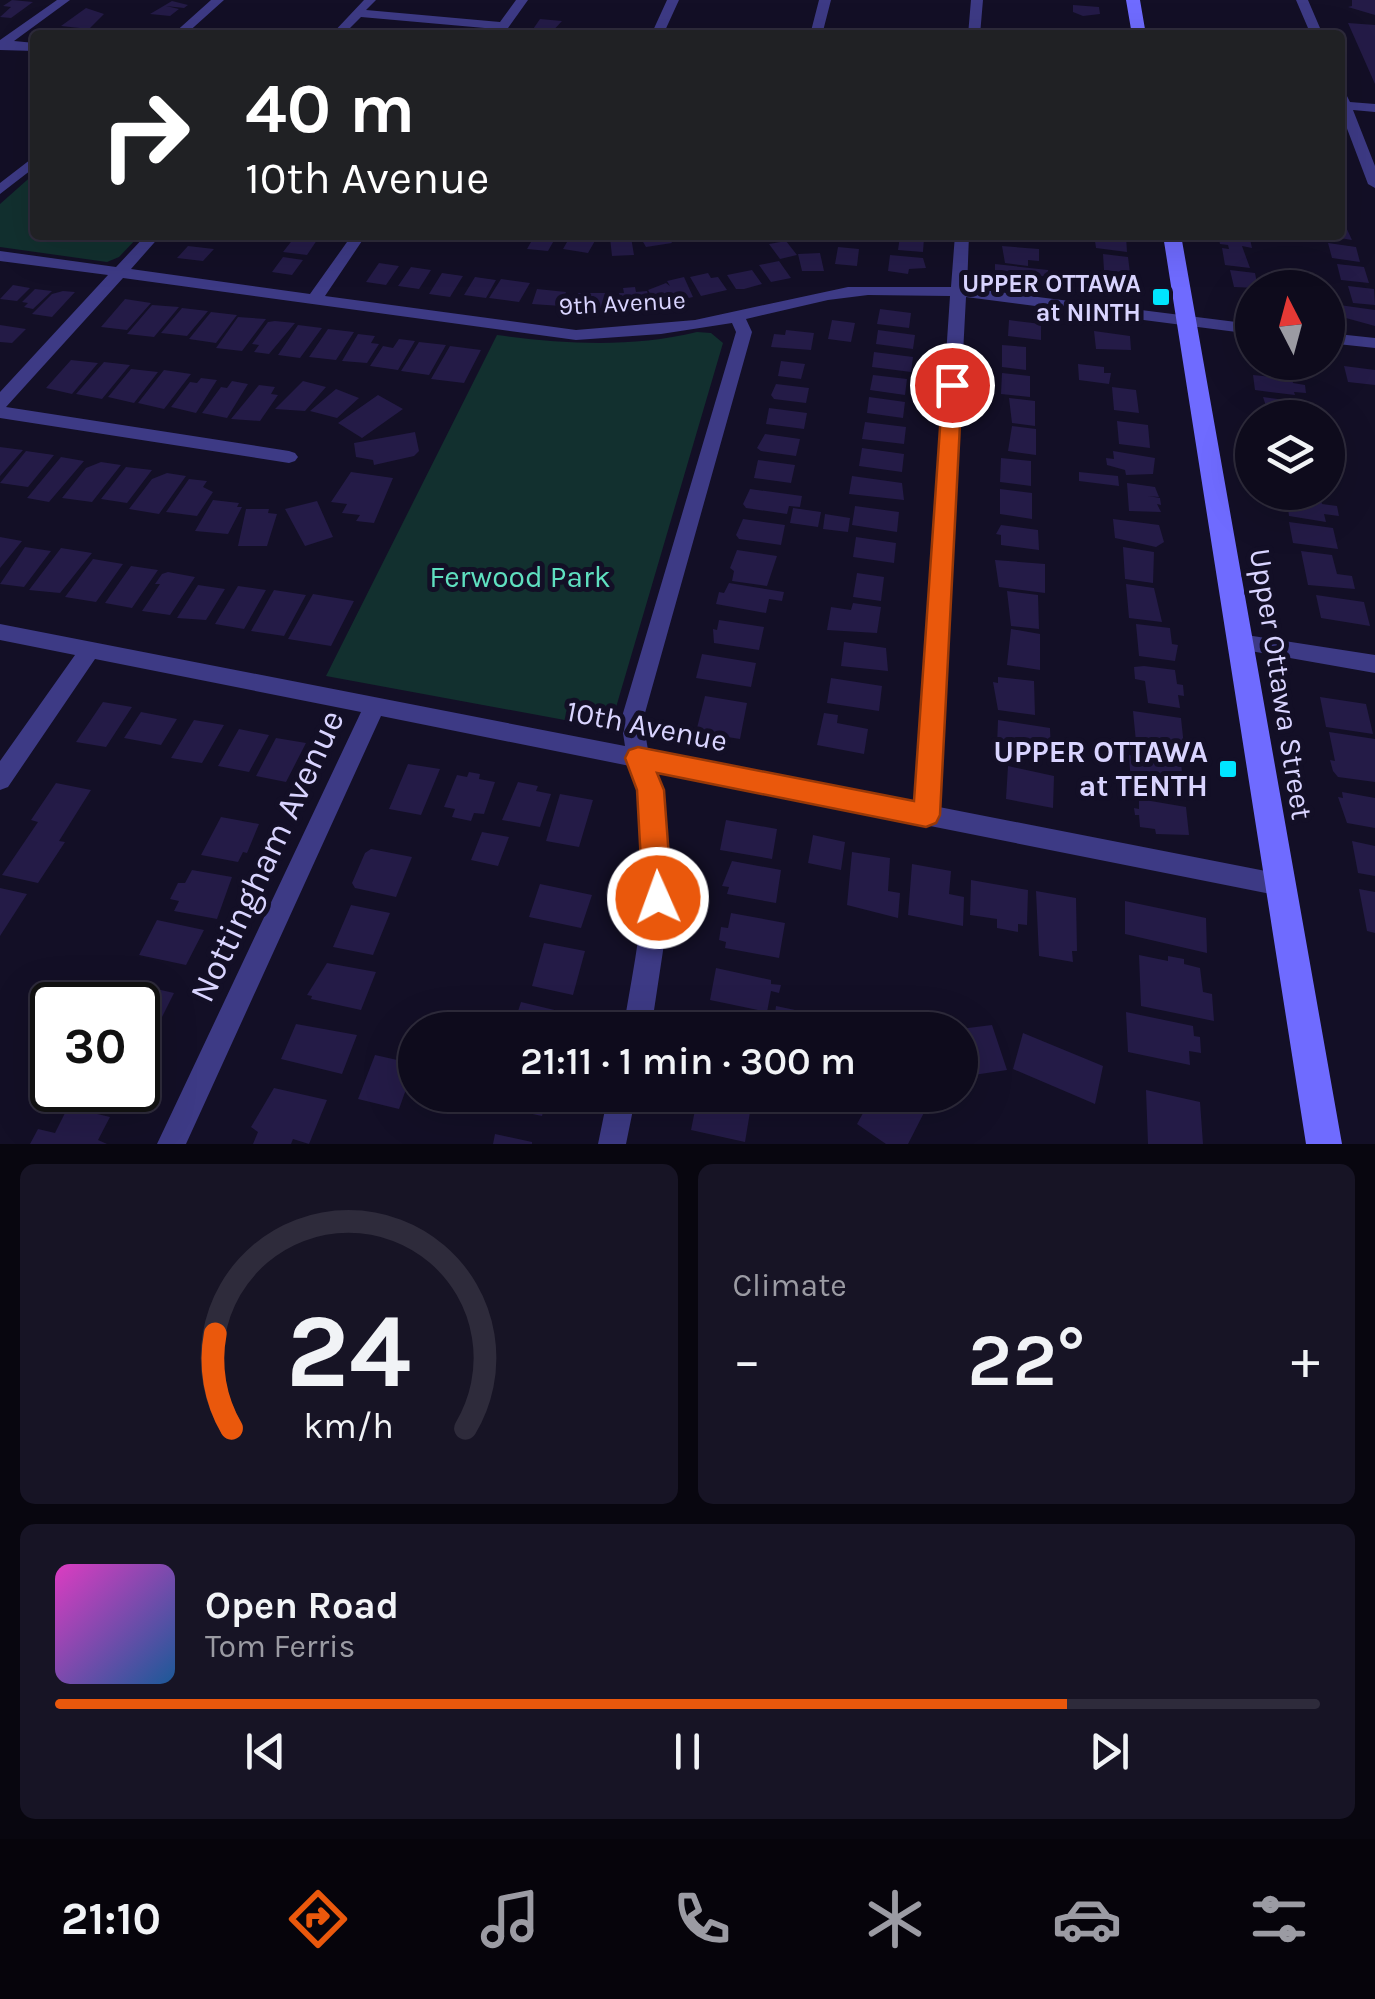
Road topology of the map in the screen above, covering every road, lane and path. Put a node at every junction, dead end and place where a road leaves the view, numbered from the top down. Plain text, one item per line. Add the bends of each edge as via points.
1 (64, 0) edge
2 (218, 0) edge
3 (370, 0) edge
4 (522, 0) edge
5 (673, 0) edge
6 (826, 0) edge
7 (976, 0) edge
8 (1133, 0) edge
9 (1302, 0) edge
10 (358, 13) junction
11 (184, 30) edge
12 (342, 30) edge
13 (492, 30) edge
14 (501, 30) edge
15 (658, 30) edge
16 (817, 30) edge
17 (974, 30) edge
18 (1138, 30) edge
19 (1315, 30) edge
20 (2, 45) edge
21 (30, 47) edge
22 (1345, 100) edge
23 (1345, 107) edge
24 (1375, 108) edge
25 (30, 164) edge
26 (1375, 184) edge
27 (0, 190) edge
28 (149, 240) edge
29 (355, 240) edge
30 (962, 240) edge
31 (1173, 240) edge
32 (0, 256) edge
33 (120, 272) junction
34 (958, 293) junction
35 (313, 300) junction
36 (737, 317) junction
37 (1187, 322) junction
38 (1235, 327) edge
39 (1345, 340) edge
40 (1375, 343) edge
41 (0, 403) edge
42 (0, 412) edge
43 (290, 457) dead end
44 (0, 632) edge
45 (1240, 642) junction
46 (90, 650) junction
47 (1375, 664) edge
48 (375, 706) junction
49 (638, 758) junction
50 (0, 780) edge
51 (926, 815) junction
52 (1281, 885) junction
53 (639, 1012) edge
54 (619, 1112) edge
55 (171, 1144) edge
56 (612, 1144) edge
57 (1324, 1144) edge

1 - 20 street
2 - 11 street
3 - 10 street
4 - 14 street
5 - 15 street
6 - 16 street
7 - 17 street
8 - 18 main road
9 - 19 street
10 - 12 street
10 - 13 street
20 - 21 street
22 - 24 street
23 - 26 street
25 - 27 street
28 - 33 street
29 - 35 street
30 - 34 street
31 - 37 main road, Upper Ottawa Street
32 - 33 street, 9th Avenue
33 - 35 street, 9th Avenue
33 - 41 street
34 - 36 street, 9th Avenue via 862,290
34 - 37 street, 9th Avenue
34 - 51 street
35 - 36 street, 9th Avenue via 576,334
36 - 49 street via 744,332 632,720
37 - 38 street, 9th Avenue
37 - 45 main road, Upper Ottawa Street
39 - 40 street
42 - 43 street
44 - 46 street, 10th Avenue
45 - 47 street
45 - 52 main road, Upper Ottawa Street
46 - 48 street, 10th Avenue
46 - 50 street
48 - 49 street, 10th Avenue
48 - 55 street, Nottingham Avenue
49 - 51 street, 10th Avenue
49 - 53 street via 650,790 658,898
51 - 52 street, 10th Avenue
52 - 57 main road, Upper Ottawa Street
54 - 56 street

